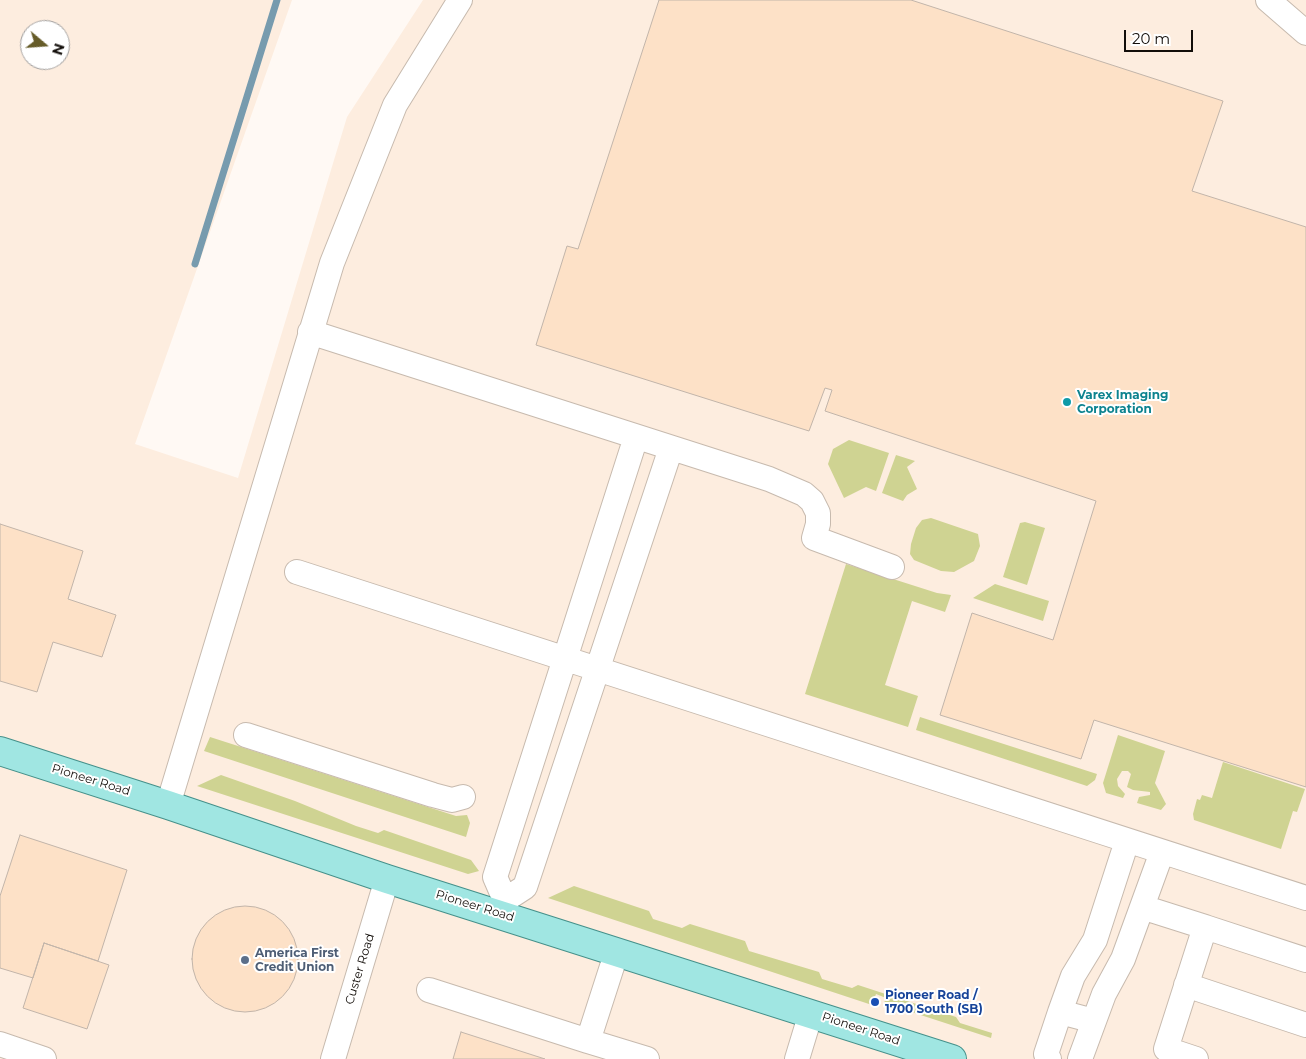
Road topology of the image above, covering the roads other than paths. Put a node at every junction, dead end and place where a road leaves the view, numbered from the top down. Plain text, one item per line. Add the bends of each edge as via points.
1 (460, 0) edge
2 (1268, 0) edge
3 (1306, 33) edge
4 (310, 332) junction
5 (636, 437) junction
6 (671, 448) junction
7 (892, 567) dead end
8 (297, 572) dead end
9 (565, 659) junction
10 (598, 670) junction
11 (246, 735) dead end
12 (1, 755) edge
13 (463, 797) dead end
14 (168, 805) junction
15 (1127, 841) junction
16 (1162, 852) junction
17 (387, 879) junction
18 (1306, 898) edge
19 (502, 907) junction
20 (1142, 907) junction
21 (1205, 927) junction
22 (616, 951) junction
23 (1306, 960) edge
24 (1186, 985) junction
25 (429, 990) dead end
26 (1060, 1012) junction
27 (812, 1013) junction
28 (1094, 1020) junction
29 (1306, 1025) edge
30 (588, 1041) junction
31 (0, 1044) edge
32 (44, 1059) edge
33 (333, 1059) edge
34 (646, 1059) edge
35 (797, 1059) edge
36 (952, 1059) edge
37 (1049, 1059) edge
38 (1080, 1059) edge
39 (1196, 1059) edge

1 - 4 street via 395,105 332,263
2 - 3 street
4 - 5 street
4 - 14 street
5 - 6 street
5 - 9 street
6 - 7 street via 769,479 804,494 812,501 818,514 814,538
6 - 10 street
8 - 9 street
9 - 10 street
9 - 19 street via 495,877
10 - 15 street
10 - 19 street via 525,888
11 - 13 street via 433,795 452,800
12 - 14 main road, Pioneer Road
14 - 17 main road, Pioneer Road
15 - 16 street
15 - 26 street via 1095,940 1073,976
16 - 18 street
16 - 20 street
17 - 19 main road, Pioneer Road
17 - 33 street, Custer Road
19 - 22 main road, Pioneer Road
20 - 21 street
20 - 28 street via 1123,959
21 - 23 street
21 - 24 street
22 - 27 main road, Pioneer Road
22 - 30 street
24 - 29 street
24 - 39 street via 1166,1049
25 - 30 street
26 - 28 street
26 - 37 street via 1046,1054
27 - 35 street
27 - 36 main road, Pioneer Road
28 - 38 street
30 - 34 street
31 - 32 street

